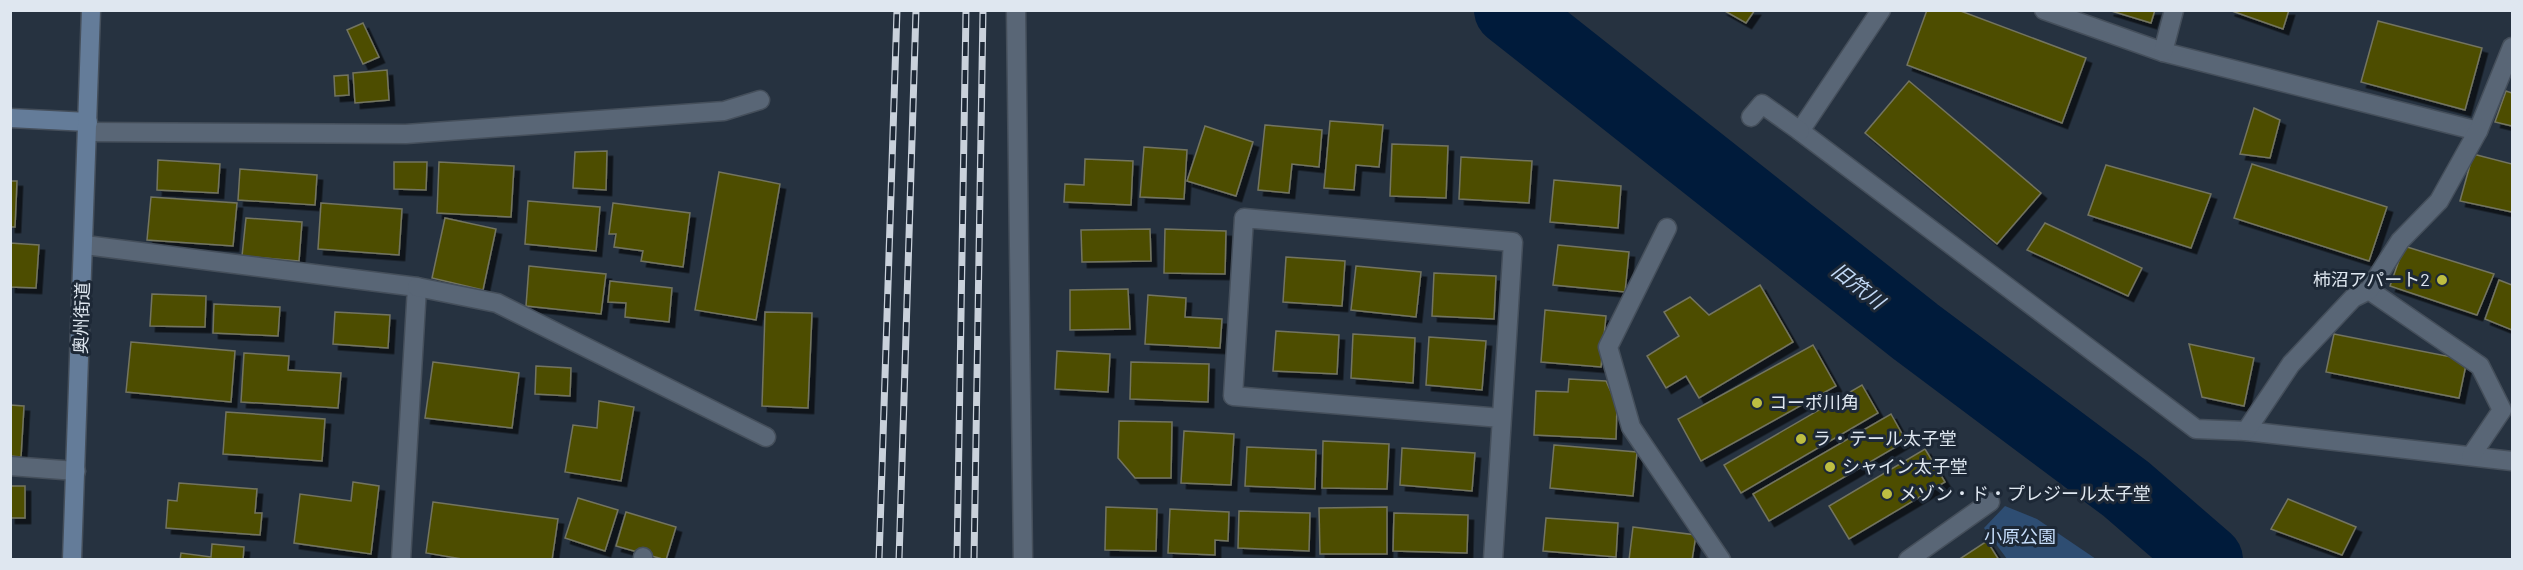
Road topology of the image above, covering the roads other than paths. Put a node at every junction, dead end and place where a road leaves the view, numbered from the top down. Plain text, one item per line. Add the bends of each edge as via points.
1 (91, 10) edge
2 (1016, 10) edge
3 (1881, 10) edge
4 (2044, 10) edge
5 (2174, 10) edge
6 (2512, 47) edge
7 (2163, 52) junction
8 (760, 100) dead end
9 (10, 117) edge
10 (1751, 117) dead end
11 (88, 127) junction
12 (1800, 131) junction
13 (2478, 131) junction
14 (1667, 228) dead end
15 (85, 245) junction
16 (417, 286) junction
17 (2370, 290) junction
18 (1501, 418) junction
19 (2246, 431) junction
20 (766, 436) dead end
21 (2471, 456) junction
22 (2512, 461) edge
23 (10, 466) edge
24 (76, 471) junction
25 (1989, 502) dead end
26 (72, 560) edge
27 (401, 560) edge
28 (1023, 560) edge
29 (1493, 560) edge
30 (1721, 560) edge
31 (1908, 560) edge

1 - 11 main road, 奥州街道
2 - 28 street
3 - 12 street
4 - 7 street
5 - 7 street
6 - 13 street
7 - 13 street
8 - 11 street via 724,111 406,134
9 - 11 main road
10 - 12 street via 1762,104
11 - 15 main road, 奥州街道
12 - 19 street via 2196,429
13 - 17 street via 2439,201 2400,240
14 - 30 street via 1608,347 1631,427
15 - 16 street
15 - 24 main road, 奥州街道
16 - 20 street via 496,303
16 - 27 street
17 - 19 street via 2353,298 2291,364
17 - 21 street via 2480,366 2502,410
18 - 18 street via 1513,242 1244,218 1233,396
18 - 29 street
19 - 21 street
21 - 22 street
23 - 24 street
24 - 26 main road, 奥州街道
25 - 31 street

